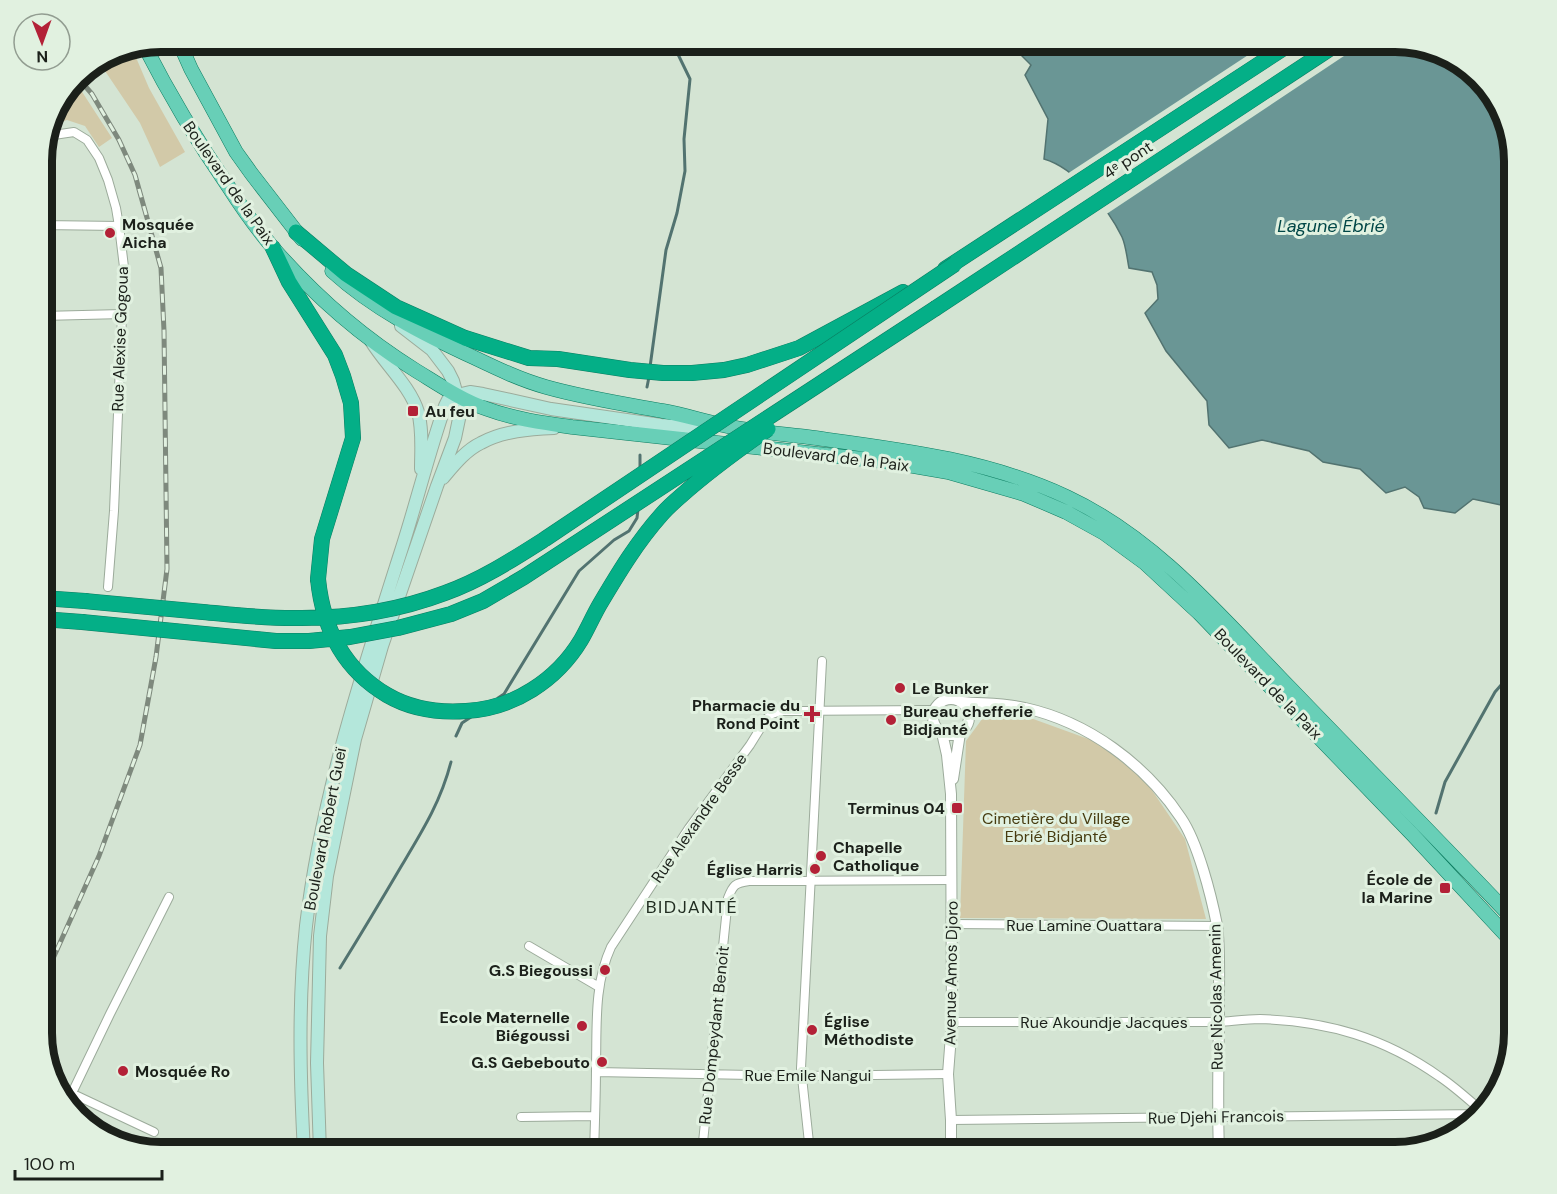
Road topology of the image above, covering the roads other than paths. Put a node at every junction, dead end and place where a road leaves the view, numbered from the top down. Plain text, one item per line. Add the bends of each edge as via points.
1 (183, 52) edge
2 (1278, 52) edge
3 (1325, 52) edge
4 (148, 53) edge
5 (56, 135) edge
6 (53, 225) edge
7 (118, 226) junction
8 (296, 232) junction
9 (273, 248) junction
10 (956, 264) junction
11 (376, 306) junction
12 (936, 308) junction
13 (123, 314) junction
14 (53, 316) edge
15 (371, 341) junction
16 (457, 395) junction
17 (572, 427) junction
18 (731, 427) junction
19 (422, 482) junction
20 (437, 486) junction
21 (108, 587) dead end
22 (53, 599) edge
23 (53, 620) edge
24 (822, 661) dead end
25 (962, 702) junction
26 (935, 710) junction
27 (820, 711) junction
28 (942, 733) junction
29 (960, 733) junction
30 (951, 794) junction
31 (952, 880) junction
32 (810, 882) junction
33 (169, 897) dead end
34 (1504, 910) edge
35 (952, 924) junction
36 (1217, 926) junction
37 (1504, 933) edge
38 (529, 946) dead end
39 (599, 987) junction
40 (952, 1022) junction
41 (1219, 1022) junction
42 (596, 1072) junction
43 (948, 1074) junction
44 (710, 1075) junction
45 (802, 1076) junction
46 (72, 1093) joint
47 (1475, 1108) edge
48 (1469, 1113) edge
49 (595, 1116) junction
50 (521, 1117) dead end
51 (1218, 1117) junction
52 (951, 1120) junction
53 (154, 1132) dead end
54 (304, 1142) edge
55 (320, 1142) edge
56 (594, 1142) edge
57 (703, 1142) edge
58 (809, 1142) edge
59 (951, 1142) edge
60 (1219, 1142) edge

1 - 8 main road, Boulevard de la Paix via 236,152
2 - 10 highway, 4ᵉ pont
3 - 12 highway, 4ᵉ pont
4 - 9 main road, Boulevard de la Paix via 211,161
5 - 7 street, Rue Alexise Gogoua via 74,132 90,144 108,180
6 - 7 street
7 - 13 street, Rue Alexise Gogoua via 124,267
8 - 10 highway, bridge via 346,274 396,307 465,338 529,358 663,373 724,370 799,348
8 - 11 main road, Boulevard de la Paix via 320,260
9 - 12 highway, bridge via 289,282 335,356 351,403 353,438 322,539 318,579 329,628 343,656 364,679 390,697 426,710 477,711 538,687 580,642 633,550 663,513 703,476
9 - 15 main road, Boulevard de la Paix
10 - 22 highway, bridge via 505,565 445,593 356,615 303,618
11 - 16 main road, Boulevard de la Paix via 432,350 448,371
11 - 18 main road, Boulevard de la Paix via 447,346 543,387
12 - 23 highway, bridge via 533,572 483,601 450,614 398,628 309,641
13 - 14 street
13 - 21 street, Rue Alexise Gogoua
15 - 16 main road, Boulevard de la Paix
15 - 19 main road, Boulevard Robert Gueï via 418,412
16 - 17 main road, Boulevard de la Paix via 498,413
16 - 18 main road, Boulevard de la Paix via 470,392 661,425
16 - 19 main road, Boulevard Robert Gueï via 445,406
16 - 20 main road, Boulevard Robert Gueï via 459,424
17 - 20 main road, Boulevard Robert Gueï via 518,432 479,443
17 - 37 main road, Boulevard de la Paix via 890,462 948,472 1024,494 1104,533 1145,563 1199,613
18 - 34 main road, Boulevard de la Paix via 958,460 1068,498 1112,522 1203,598
19 - 54 main road, Boulevard Robert Gueï via 356,693 321,830 303,963 300,1054
20 - 55 main road, Boulevard Robert Gueï via 355,739 327,876 319,959
24 - 27 street
25 - 26 street via 950,699
25 - 29 street via 970,716
25 - 36 street, Rue Nicolas Amenin via 1023,707 1050,715 1113,747 1182,819 1195,847
26 - 27 street, Rue Alexandre Besse
26 - 28 street via 934,723
27 - 32 street
27 - 39 street, Rue Alexandre Besse via 782,711 766,720 611,947
28 - 29 street
28 - 30 street, Avenue Amos Djoro
29 - 30 street, Avenue Amos Djoro
30 - 31 street, Avenue Amos Djoro
31 - 32 street, Rue Dompeydant Benoit
31 - 35 street, Avenue Amos Djoro
32 - 44 street, Rue Dompeydant Benoit via 749,881 733,887 728,898
32 - 45 street
33 - 46 street
35 - 36 street, Rue Lamine Ouattara
35 - 40 street, Avenue Amos Djoro
36 - 41 street, Rue Nicolas Amenin
38 - 39 street
39 - 42 street, Rue Alexandre Besse
40 - 41 street, Rue Akoundje Jacques
40 - 43 street, Avenue Amos Djoro
41 - 47 street, Rue Akoundje Jacques via 1260,1019 1314,1024 1360,1035 1392,1047 1441,1077
41 - 51 street, Rue Nicolas Amenin
42 - 44 street, Rue Emile Nangui
42 - 49 street, Rue Alexandre Besse
43 - 45 street, Rue Emile Nangui
43 - 52 street, Avenue Amos Djoro
44 - 45 street, Rue Emile Nangui
44 - 57 street, Rue Dompeydant Benoit
45 - 58 street
46 - 53 street
48 - 51 street, Rue Djehi Francois
49 - 50 street
49 - 56 street, Rue Alexandre Besse
51 - 52 street, Rue Djehi Francois
51 - 60 street, Rue Nicolas Amenin
52 - 59 street, Avenue Amos Djoro

